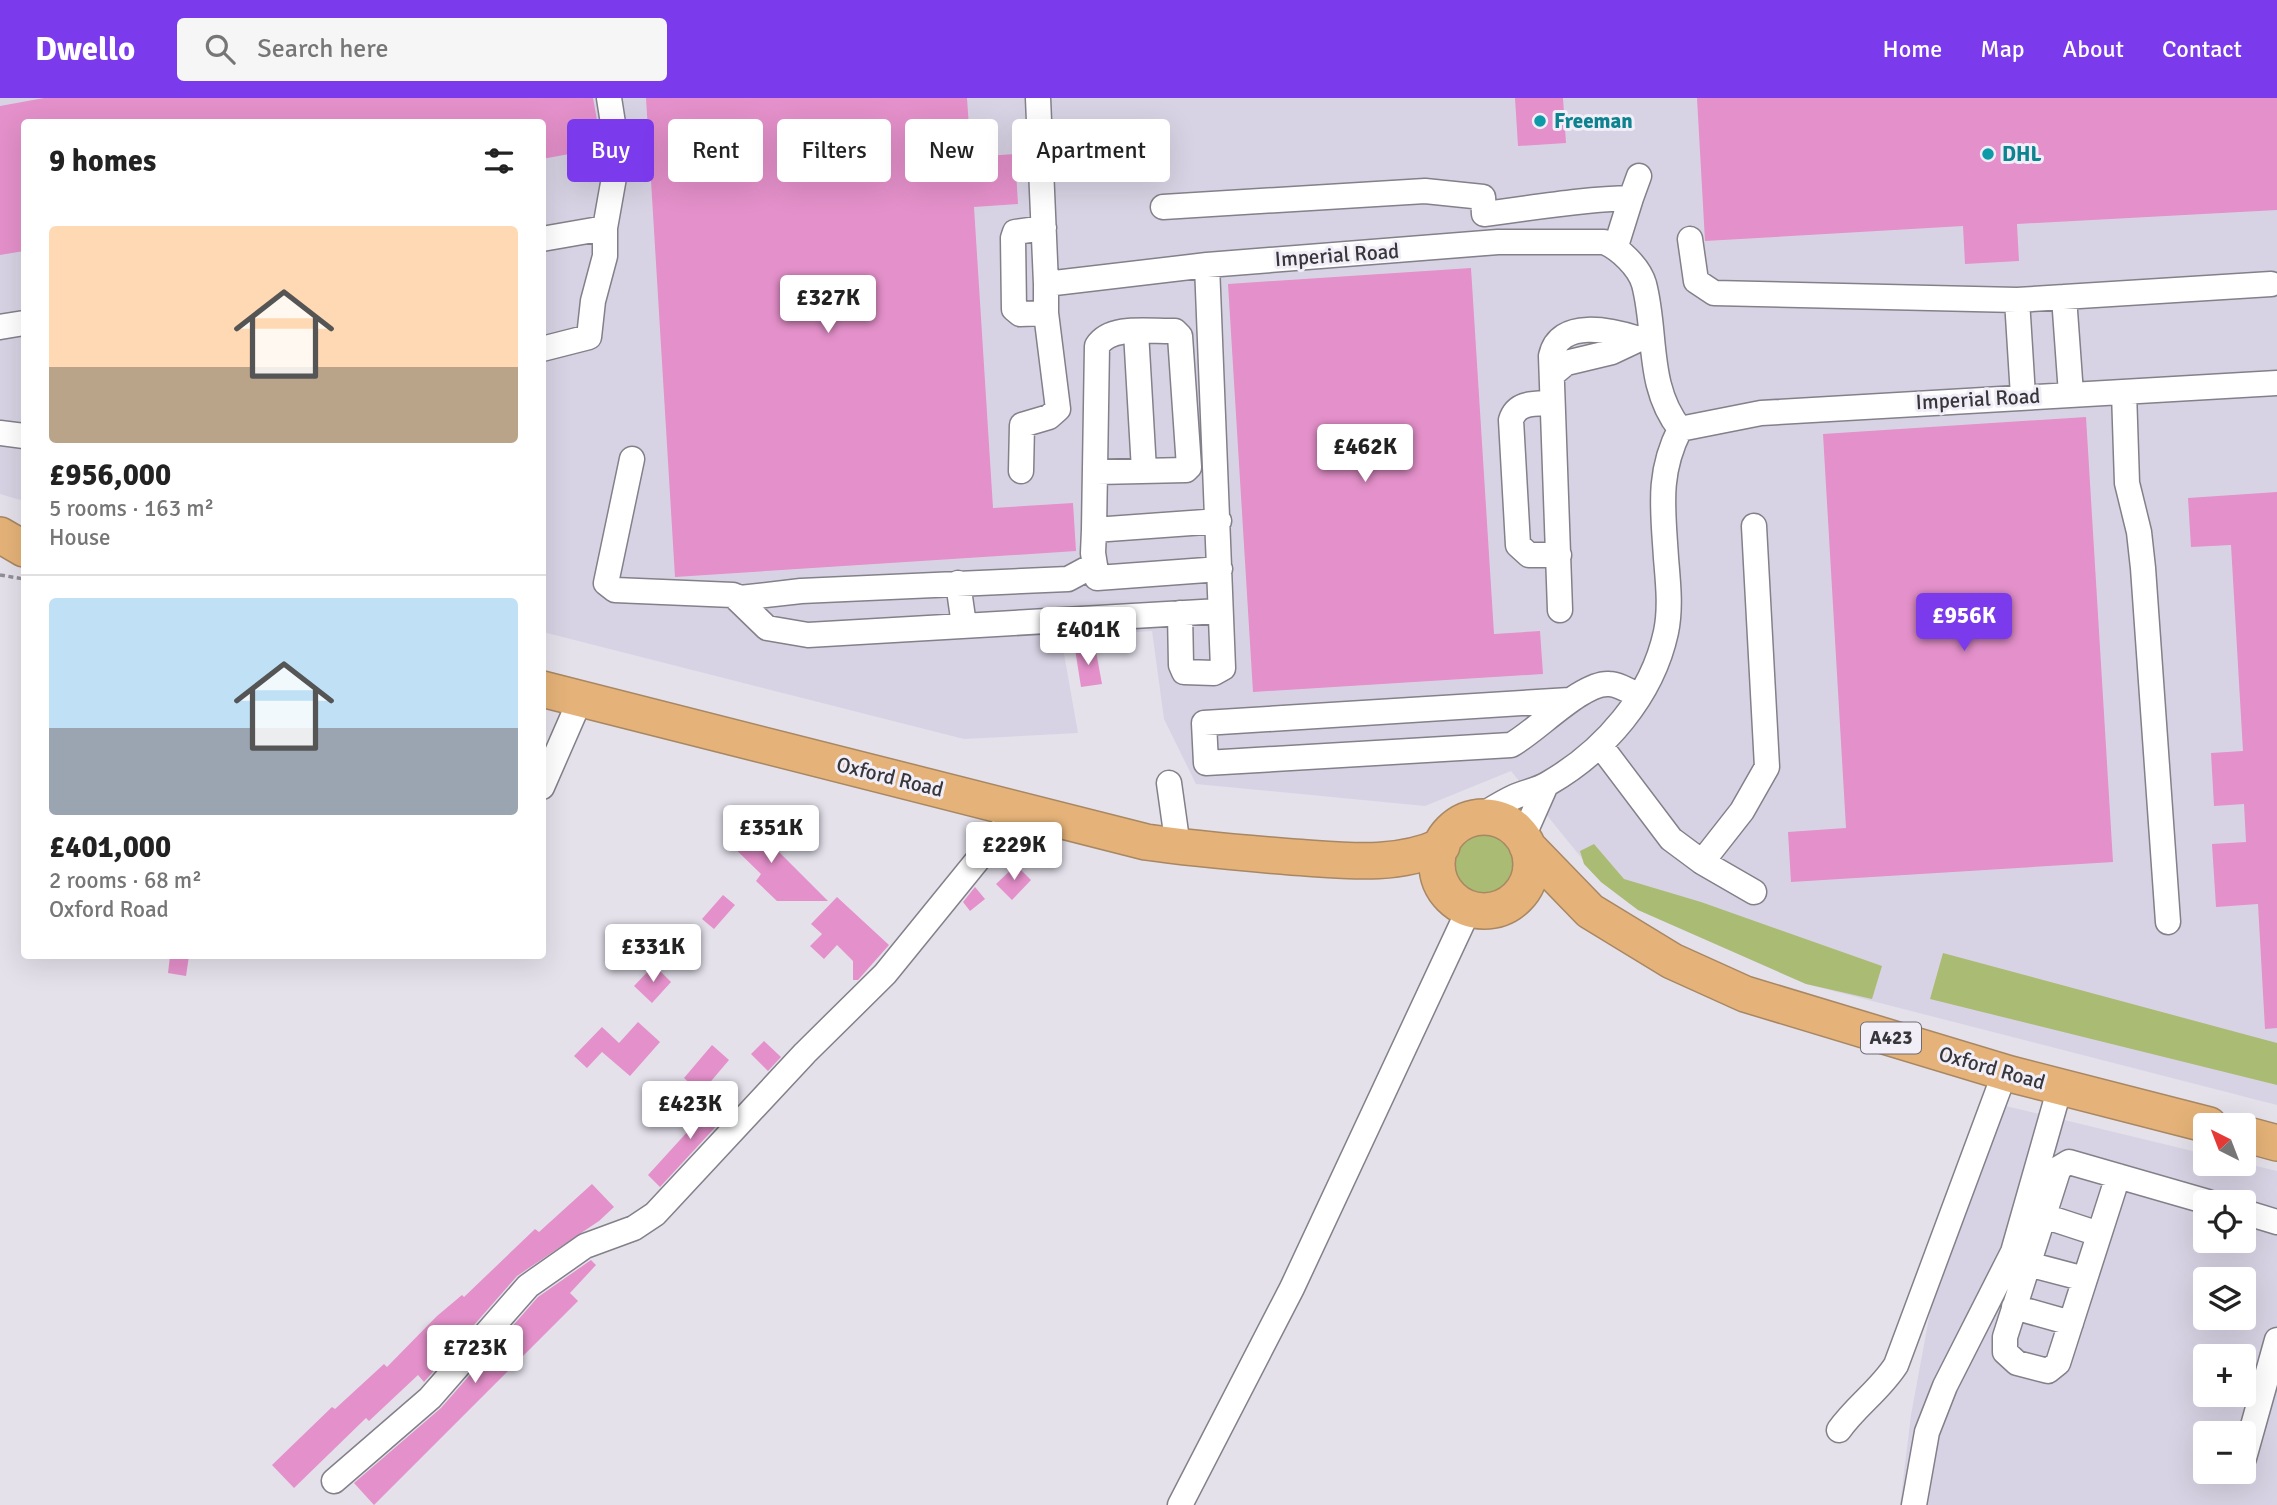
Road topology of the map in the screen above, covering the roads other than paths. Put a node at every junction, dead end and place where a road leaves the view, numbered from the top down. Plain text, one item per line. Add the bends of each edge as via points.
1 (609, 98) edge
2 (1038, 98) edge
3 (1163, 207) dead end
4 (605, 228) junction
5 (1044, 228) junction
6 (546, 238) edge
7 (1690, 239) dead end
8 (1616, 246) junction
9 (1207, 265) junction
10 (2271, 284) dead end
11 (1046, 285) junction
12 (2064, 297) junction
13 (2017, 300) junction
14 (1045, 313) junction
15 (21, 324) edge
16 (0, 327) edge
17 (1136, 332) junction
18 (1644, 337) junction
19 (546, 348) edge
20 (2277, 383) edge
21 (2124, 392) junction
22 (2071, 394) junction
23 (2023, 396) junction
24 (1552, 403) junction
25 (1680, 429) junction
26 (0, 433) edge
27 (21, 436) edge
28 (632, 459) dead end
29 (1144, 470) junction
30 (1021, 471) dead end
31 (1097, 472) junction
32 (1219, 521) junction
33 (1754, 526) dead end
34 (1094, 530) junction
35 (0, 535) edge
36 (21, 547) edge
37 (1559, 555) junction
38 (21, 556) edge
39 (0, 558) edge
40 (1094, 565) junction
41 (1220, 569) junction
42 (1068, 579) junction
43 (958, 583) junction
44 (733, 595) junction
45 (1560, 610) dead end
46 (1219, 611) junction
47 (1180, 614) junction
48 (1073, 617) junction
49 (964, 625) junction
50 (546, 691) edge
51 (1639, 696) junction
52 (580, 699) junction
53 (1570, 701) junction
54 (1600, 745) junction
55 (546, 778) edge
56 (1169, 783) dead end
57 (1546, 785) junction
58 (1011, 808) junction
59 (1477, 818) junction
60 (1525, 842) junction
61 (1441, 846) junction
62 (1178, 847) junction
63 (1366, 862) junction
64 (1702, 862) junction
65 (1754, 892) dead end
66 (1460, 903) junction
67 (1506, 906) junction
68 (1590, 911) junction
69 (2168, 922) dead end
70 (2005, 1073) junction
71 (2060, 1087) junction
72 (2193, 1121) edge
73 (2256, 1137) edge
74 (2277, 1143) edge
75 (2118, 1176) junction
76 (2193, 1198) edge
77 (2038, 1213) junction
78 (2256, 1216) edge
79 (2277, 1222) edge
80 (2099, 1234) junction
81 (2028, 1265) junction
82 (2085, 1279) junction
83 (2014, 1307) junction
84 (2071, 1323) junction
85 (2277, 1340) edge
86 (2254, 1421) edge
87 (1839, 1430) dead end
88 (334, 1481) dead end
89 (1180, 1505) edge
90 (1914, 1505) edge

1 - 4 street via 618,155
2 - 5 street
3 - 8 street via 1425,191 1483,197 1484,214 1553,207 1635,187
4 - 6 street
4 - 19 street via 605,256 589,337
5 - 11 street
5 - 14 street via 1020,229 1013,238 1014,309 1020,314
7 - 13 street via 1696,281 1714,293
8 - 9 street, Imperial Road via 1590,239 1498,242
8 - 18 street via 1643,281
9 - 11 street, Imperial Road
9 - 32 street
10 - 12 street
11 - 14 street
12 - 13 street
12 - 22 street
13 - 23 street
14 - 30 street via 1058,409 1049,417 1022,425
15 - 16 street
17 - 29 street
17 - 29 street via 1175,331 1180,336 1189,467
17 - 31 street via 1102,337 1097,346
18 - 24 street via 1609,330 1558,338 1551,356
18 - 25 street via 1663,401
20 - 21 street, Imperial Road
21 - 22 street, Imperial Road
21 - 69 street via 2127,482 2143,569
22 - 23 street, Imperial Road
23 - 25 street, Imperial Road via 1761,413
24 - 37 street
24 - 37 street via 1517,408 1511,420 1518,545 1530,555
25 - 51 street via 1668,453 1662,483 1666,633
26 - 27 street
28 - 44 street via 606,583 615,590
29 - 31 street
31 - 34 street
32 - 34 street
32 - 41 street
33 - 64 street via 1767,767 1742,811
34 - 40 street
35 - 36 highway
37 - 45 street
38 - 39 highway
40 - 41 street via 1097,578
40 - 42 street
41 - 46 street
42 - 43 street
42 - 48 street
43 - 44 street
43 - 49 street
44 - 49 street via 767,628 808,635
46 - 47 street
46 - 47 street via 1223,668 1214,673 1184,672
47 - 48 street
48 - 49 street
50 - 52 highway, Oxford Road
51 - 53 street via 1609,684 1579,693
51 - 54 street
52 - 55 street
52 - 58 highway, Oxford Road
53 - 53 street via 1511,745 1206,763 1204,723
54 - 57 street
54 - 64 street via 1671,839
56 - 62 street
57 - 59 street
57 - 60 street
58 - 62 highway, Oxford Road
58 - 88 street via 1002,830 885,974 655,1214 634,1228 585,1246 528,1286 430,1398
59 - 60 highway via 1498,819
59 - 61 highway via 1452,830
60 - 67 highway via 1530,876 1521,893
60 - 68 highway, Oxford Road / A423
61 - 63 highway, Oxford Road via 1404,858
61 - 66 highway via 1438,873
62 - 63 highway, Oxford Road
63 - 66 highway, Oxford Road
64 - 65 street
66 - 67 highway via 1488,911
66 - 89 street via 1292,1288
67 - 68 highway, Oxford Road / A423 via 1540,903
68 - 70 highway, Oxford Road / A423 via 1671,961 1745,994
70 - 71 highway, Oxford Road / A423
70 - 87 street via 1896,1365 1882,1388
71 - 72 highway, Oxford Road / A423
71 - 77 street
73 - 74 highway
75 - 76 street
75 - 77 street via 2064,1163
75 - 80 street
77 - 80 street
77 - 81 street
77 - 90 street via 2013,1252 1945,1386 1927,1432
78 - 79 street
80 - 82 street
81 - 82 street
81 - 83 street
82 - 84 street
83 - 84 street
83 - 84 street via 2005,1352 2017,1363 2048,1371 2053,1368
85 - 86 street

